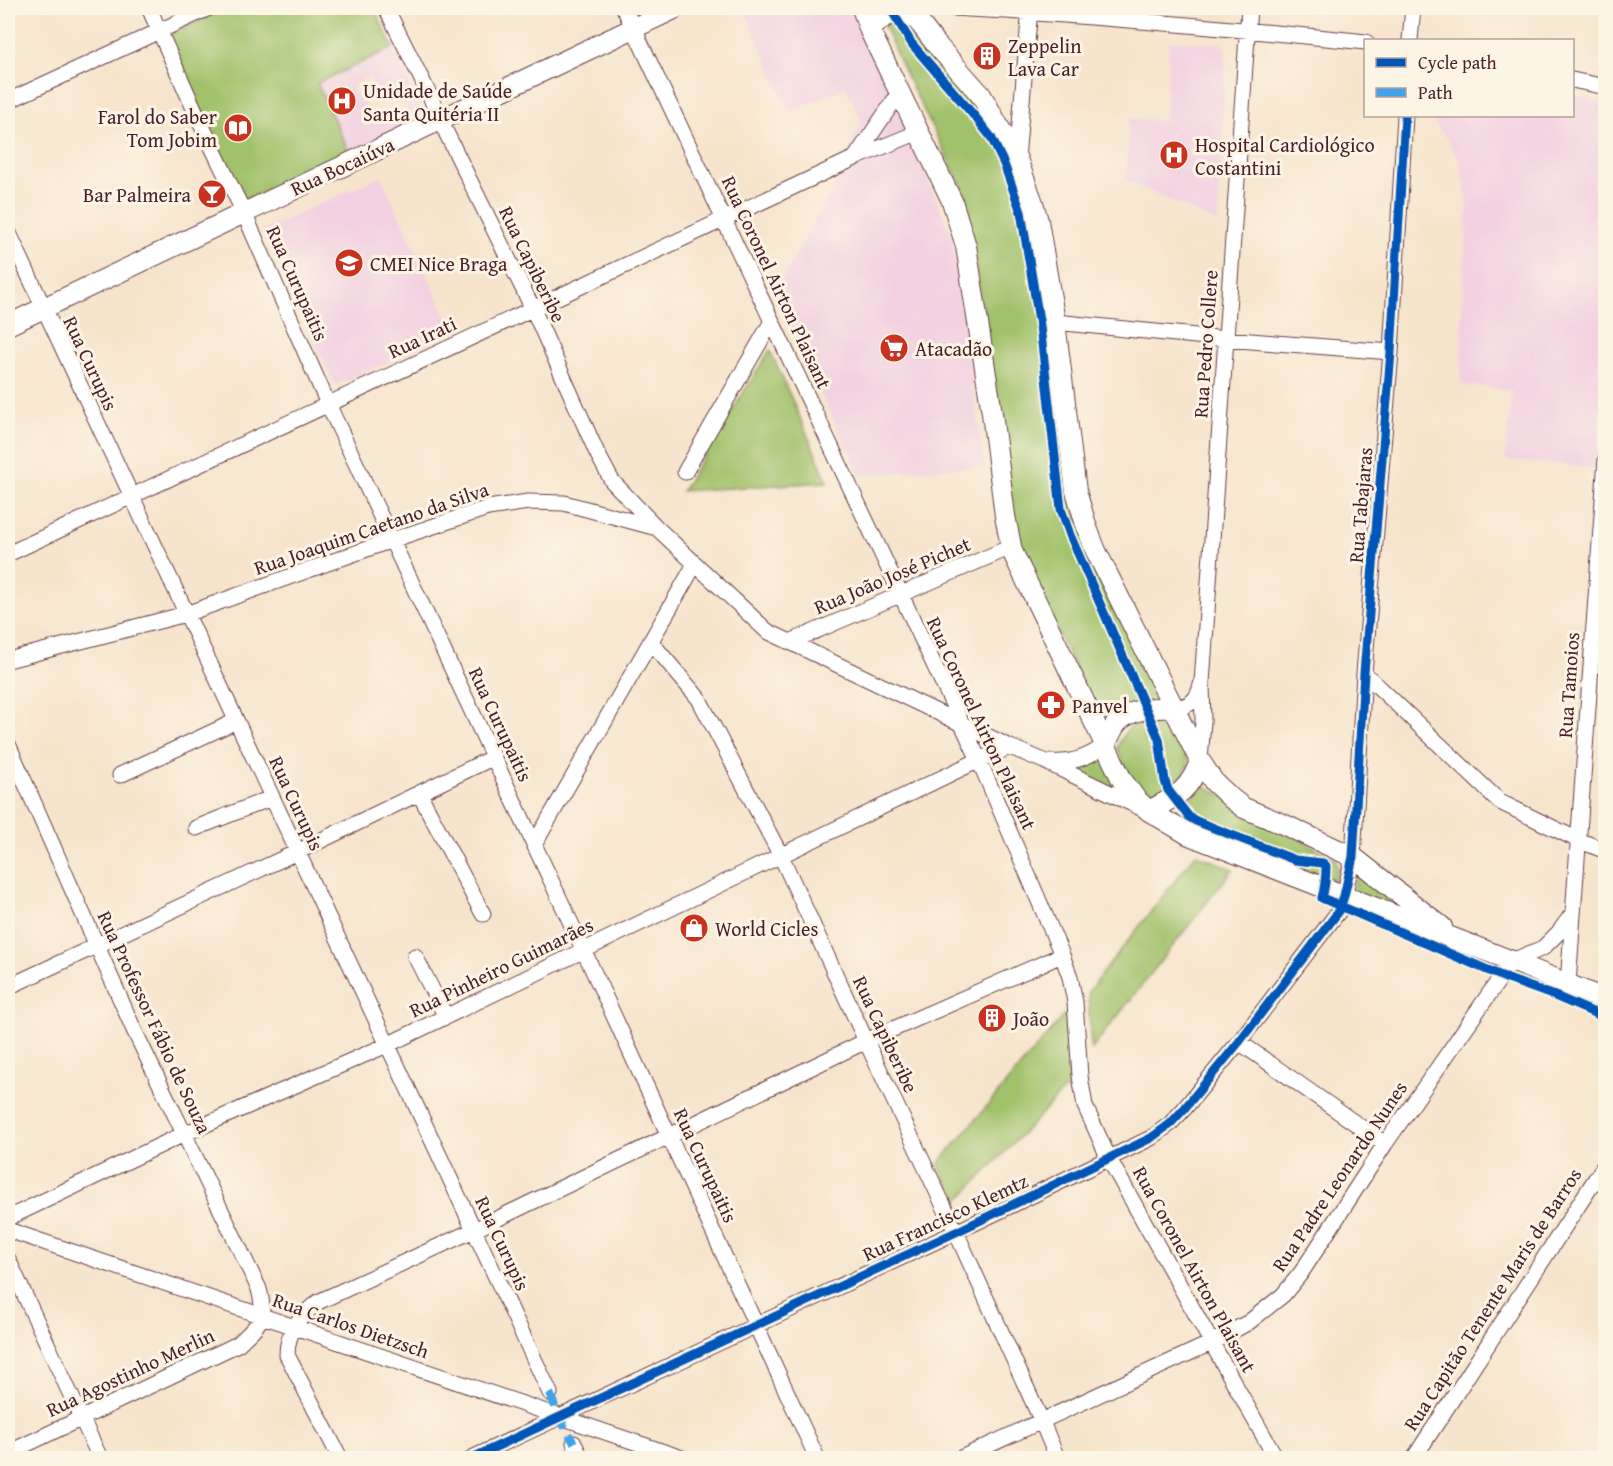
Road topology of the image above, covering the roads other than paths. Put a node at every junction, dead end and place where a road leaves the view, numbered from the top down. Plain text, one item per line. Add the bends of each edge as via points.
1 (149, 8) edge
2 (209, 8) edge
3 (386, 8) edge
4 (624, 8) edge
5 (676, 8) edge
6 (862, 8) edge
7 (952, 8) edge
8 (1248, 8) edge
9 (1413, 8) edge
10 (1029, 10) edge
11 (912, 13) edge
12 (634, 28) junction
13 (159, 30) junction
14 (1247, 30) junction
15 (870, 31) junction
16 (1410, 39) edge
17 (1364, 42) edge
18 (1574, 80) edge
19 (1605, 87) edge
20 (900, 92) junction
21 (8, 101) edge
22 (1406, 117) edge
23 (440, 120) junction
24 (919, 132) junction
25 (855, 158) junction
26 (1017, 159) junction
27 (244, 213) junction
28 (725, 219) junction
29 (8, 231) edge
30 (43, 309) junction
31 (532, 309) junction
32 (772, 321) junction
33 (1055, 322) junction
34 (8, 325) edge
35 (1226, 339) junction
36 (1390, 352) junction
37 (328, 404) junction
38 (1605, 459) edge
39 (685, 472) dead end
40 (131, 497) junction
41 (657, 528) junction
42 (392, 540) junction
43 (1011, 547) junction
44 (8, 554) edge
45 (695, 564) junction
46 (901, 595) junction
47 (186, 614) junction
48 (651, 642) junction
49 (790, 642) junction
50 (8, 660) edge
51 (1364, 673) junction
52 (1202, 682) junction
53 (1173, 708) junction
54 (236, 721) junction
55 (962, 724) junction
56 (8, 744) edge
57 (1105, 745) junction
58 (1010, 747) junction
59 (494, 757) junction
60 (979, 760) junction
61 (1200, 760) junction
62 (1044, 762) junction
63 (12, 766) edge
64 (120, 775) dead end
65 (419, 793) junction
66 (272, 798) junction
67 (1149, 811) junction
68 (196, 828) dead end
69 (1578, 840) junction
70 (534, 845) junction
71 (1605, 851) edge
72 (297, 852) junction
73 (781, 856) junction
74 (1353, 857) junction
75 (1344, 896) junction
76 (1573, 913) junction
77 (483, 914) dead end
78 (1458, 940) junction
79 (96, 945) junction
80 (584, 951) junction
81 (1062, 955) junction
82 (415, 956) dead end
83 (1512, 961) junction
84 (1568, 984) junction
85 (8, 987) edge
86 (1605, 1000) edge
87 (446, 1017) junction
88 (866, 1041) junction
89 (1239, 1042) junction
90 (387, 1045) junction
91 (184, 1134) junction
92 (669, 1136) junction
93 (1384, 1144) junction
94 (1109, 1159) junction
95 (1605, 1163) edge
96 (8, 1218) edge
97 (8, 1230) edge
98 (474, 1230) junction
99 (956, 1232) junction
100 (8, 1259) edge
101 (263, 1317) junction
102 (756, 1325) junction
103 (293, 1327) junction
104 (1211, 1343) junction
105 (550, 1393) dead end
106 (559, 1417) junction
107 (81, 1418) junction
108 (1042, 1422) junction
109 (574, 1443) dead end
110 (8, 1453) edge
111 (100, 1458) edge
112 (340, 1458) edge
113 (472, 1458) edge
114 (581, 1458) edge
115 (682, 1458) edge
116 (817, 1458) edge
117 (962, 1458) edge
118 (1057, 1458) edge
119 (1276, 1458) edge
120 (1414, 1458) edge

1 - 13 street, Rua Curupaitis
2 - 13 street
3 - 23 street, Rua Capiberibe
4 - 12 street, Rua Coronel Airton Plaisant
5 - 12 main road, Rua Bocaiúva
6 - 15 main road
7 - 10 street
8 - 14 street, Rua Pedro Collere
9 - 16 street
10 - 14 street
10 - 26 street
11 - 15 main road via 885,17
11 - 26 main road via 981,95
12 - 23 main road, Rua Bocaiúva
12 - 28 street, Rua Coronel Airton Plaisant
13 - 21 street
13 - 27 street, Rua Curupaitis
14 - 17 street
14 - 35 street, Rua Pedro Collere
15 - 20 main road
18 - 19 street
20 - 24 main road
20 - 25 street
22 - 36 street, Rua Tabajaras
23 - 27 main road, Rua Bocaiúva
23 - 31 street, Rua Capiberibe
24 - 25 street, Rua Irati
24 - 43 main road via 952,201 966,246
25 - 28 street, Rua Irati
26 - 33 main road via 1038,221
27 - 30 main road, Rua Bocaiúva
27 - 37 street, Rua Curupaitis
28 - 31 street, Rua Irati
28 - 32 street, Rua Coronel Airton Plaisant
29 - 30 street, Rua Curupis
30 - 34 main road, Rua Bocaiúva
30 - 40 street, Rua Curupis
31 - 37 street, Rua Irati
31 - 41 street, Rua Capiberibe via 612,481
32 - 39 street
32 - 46 street, Rua Coronel Airton Plaisant
33 - 35 street
33 - 53 main road via 1076,491 1087,528
35 - 36 street
35 - 52 street, Rua Pedro Collere
36 - 51 street, Rua Tabajaras
37 - 40 street, Rua Irati
37 - 42 street, Rua Curupaitis
38 - 69 street, Rua Tamoios
40 - 44 street, Rua Irati
40 - 47 street, Rua Curupis
41 - 42 street, Rua Joaquim Caetano da Silva via 564,503 528,502 488,508
41 - 45 street, Rua Joaquim Caetano da Silva
42 - 47 street, Rua Joaquim Caetano da Silva
42 - 59 street, Rua Curupaitis
43 - 46 street, Rua João José Pichet
43 - 57 main road
45 - 48 street
45 - 49 street, Rua Joaquim Caetano da Silva via 767,631
46 - 49 street, Rua João José Pichet
46 - 55 street, Rua Coronel Airton Plaisant
47 - 50 street, Rua Joaquim Caetano da Silva
47 - 54 street, Rua Curupis
48 - 70 street
48 - 73 street, Rua Capiberibe via 699,699
49 - 55 street, Rua Joaquim Caetano da Silva
51 - 69 street via 1500,802
51 - 74 street, Rua Tabajaras
52 - 53 street via 1193,701
52 - 61 street, Rua Pedro Collere
53 - 57 main road via 1147,709 1128,715 1116,724
53 - 61 main road
54 - 64 street
54 - 66 street, Rua Curupis
55 - 58 street, Rua Joaquim Caetano da Silva
55 - 60 street, Rua Coronel Airton Plaisant
56 - 63 street, Rua Professor Fábio de Souza
57 - 62 street, Rua Joaquim Caetano da Silva via 1082,759
57 - 67 main road via 1122,780
58 - 60 street, Rua Pinheiro Guimarães
58 - 62 street, Rua Joaquim Caetano da Silva
59 - 65 street
59 - 70 street, Rua Curupaitis
60 - 73 street, Rua Pinheiro Guimarães
60 - 81 street, Rua Coronel Airton Plaisant
61 - 67 main road via 1186,788
61 - 74 main road via 1214,782 1244,808
62 - 67 street, Rua Joaquim Caetano da Silva
63 - 79 street, Rua Professor Fábio de Souza
65 - 72 street
65 - 77 street
66 - 68 street
66 - 72 street, Rua Curupis
67 - 75 main road via 1189,835
69 - 71 street
69 - 76 street, Rua Tamoios
70 - 80 street, Rua Curupaitis
72 - 79 street
72 - 90 street, Rua Curupis
73 - 80 street, Rua Pinheiro Guimarães
73 - 88 street, Rua Capiberibe
74 - 75 street, Rua Tabajaras
74 - 78 main road
75 - 78 main road
75 - 89 street, Rua Francisco Klemtz via 1339,911
76 - 83 street via 1543,948
76 - 84 street, Rua Tamoios
78 - 83 main road
79 - 85 street
79 - 91 street, Rua Professor Fábio de Souza
80 - 87 street, Rua Pinheiro Guimarães
80 - 92 street, Rua Curupaitis
81 - 88 street
81 - 94 street, Rua Coronel Airton Plaisant via 1075,1002 1085,1106
82 - 87 street
83 - 84 main road
83 - 93 street, Rua Padre Leonardo Nunes
84 - 86 main road
87 - 90 street, Rua Pinheiro Guimarães
88 - 92 street
88 - 99 street, Rua Capiberibe
89 - 93 street
89 - 94 street, Rua Francisco Klemtz via 1170,1124
90 - 91 street, Rua Pinheiro Guimarães
90 - 98 street, Rua Curupis
91 - 96 street, Rua Pinheiro Guimarães
91 - 101 street, Rua Professor Fábio de Souza via 260,1289
92 - 98 street
92 - 102 street, Rua Curupaitis
93 - 104 street, Rua Padre Leonardo Nunes via 1283,1295 1249,1322
94 - 99 street, Rua Francisco Klemtz
94 - 104 street, Rua Coronel Airton Plaisant
95 - 120 street, Rua Capitão Tenente Maris de Barros
97 - 101 street, Rua Carlos Dietzsch
98 - 103 street via 318,1302
98 - 105 street, Rua Curupis
99 - 102 street, Rua Francisco Klemtz
99 - 108 street, Rua Capiberibe
100 - 107 street
101 - 103 street, Rua Carlos Dietzsch
101 - 107 street, Rua Agostinho Merlin via 238,1344
102 - 106 street, Rua Francisco Klemtz
102 - 116 street, Rua Curupaitis
103 - 106 street, Rua Carlos Dietzsch
103 - 112 street via 287,1355
104 - 108 street, Rua Padre Leonardo Nunes
104 - 119 street, Rua Coronel Airton Plaisant
106 - 113 street, Rua Francisco Klemtz
106 - 115 street, Rua Carlos Dietzsch
107 - 110 street, Rua Agostinho Merlin
107 - 111 street
108 - 117 street, Rua Padre Leonardo Nunes
108 - 118 street, Rua Capiberibe
109 - 114 street

